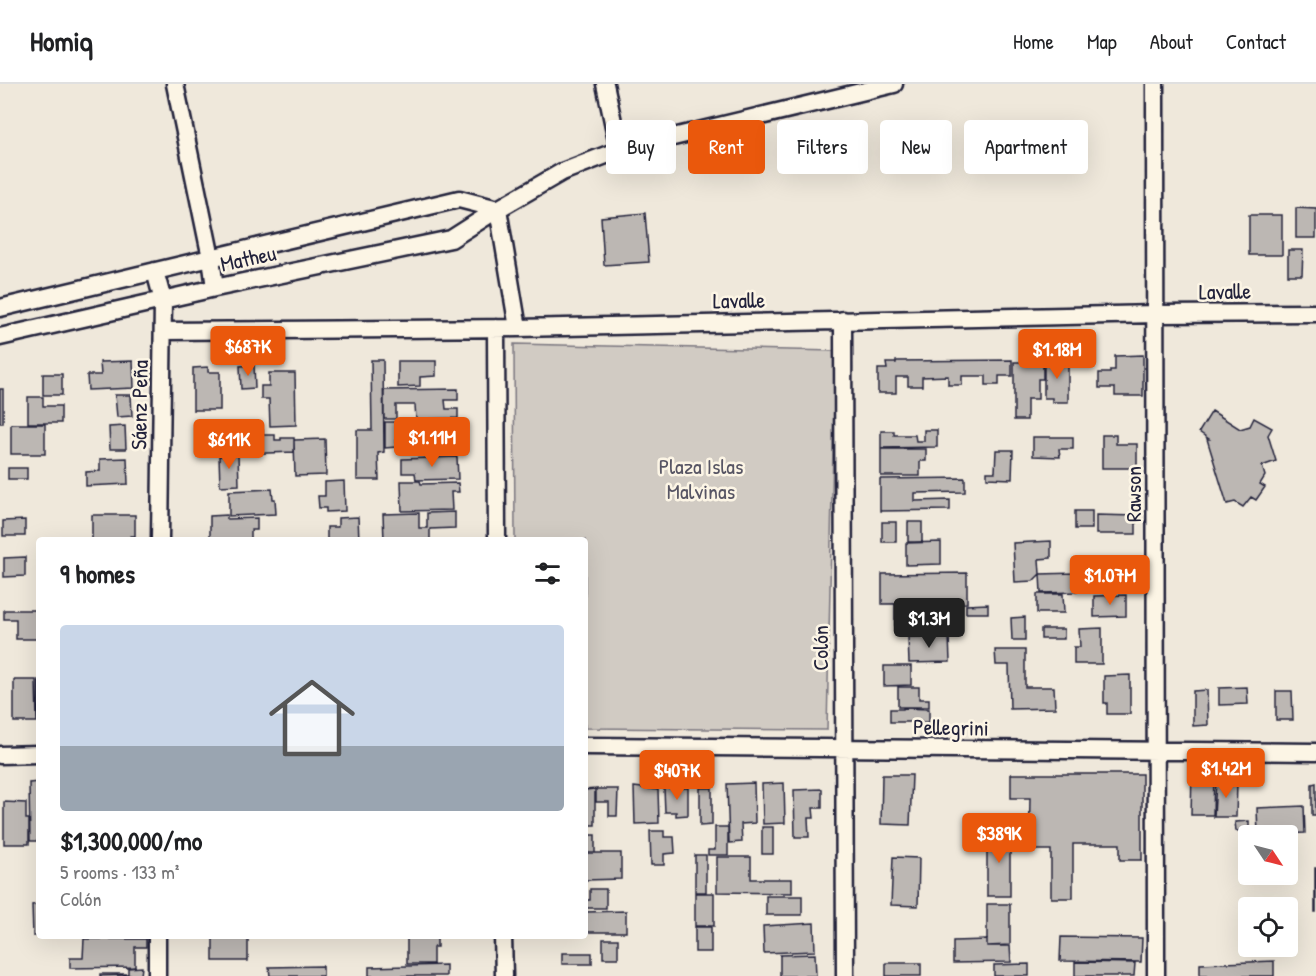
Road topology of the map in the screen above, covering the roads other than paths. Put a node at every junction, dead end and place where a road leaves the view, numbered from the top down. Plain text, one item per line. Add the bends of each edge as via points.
1 (176, 84) edge
2 (605, 84) edge
3 (894, 84) edge
4 (1155, 84) edge
5 (613, 120) edge
6 (676, 136) edge
7 (606, 155) edge
8 (498, 209) junction
9 (212, 258) junction
10 (155, 271) junction
11 (215, 288) junction
12 (163, 300) junction
13 (0, 308) edge
14 (1316, 313) edge
15 (1156, 314) junction
16 (843, 320) junction
17 (496, 328) junction
18 (518, 328) junction
19 (163, 332) junction
20 (0, 337) edge
21 (160, 537) edge
22 (497, 537) edge
23 (588, 746) edge
24 (843, 748) junction
25 (1155, 752) junction
26 (1316, 752) edge
27 (36, 754) edge
28 (0, 755) edge
29 (157, 939) edge
30 (503, 939) edge
31 (157, 976) edge
32 (504, 976) edge
33 (844, 976) edge
34 (1156, 976) edge

1 - 9 street
2 - 5 street
3 - 6 street, Matheu
4 - 15 street, Rawson
7 - 8 street, Matheu via 562,172
8 - 9 street, Matheu via 459,199
8 - 11 street, Matheu via 451,239
8 - 18 street
9 - 10 street, Matheu
9 - 11 street
10 - 12 street, Sáenz Peña
10 - 13 street, Matheu
11 - 12 street, Matheu
12 - 19 street, Sáenz Peña
12 - 20 street, Matheu
14 - 15 street, Lavalle
15 - 16 street, Lavalle
15 - 25 street, Rawson
16 - 18 street, Lavalle
16 - 24 street, Colón
17 - 18 street, Lavalle
17 - 19 street, Lavalle
17 - 22 street
19 - 21 street, Sáenz Peña
23 - 24 street, Pellegrini
24 - 25 street, Pellegrini
24 - 33 street, Colón
25 - 26 street, Pellegrini
25 - 34 street, Rawson
27 - 28 street
29 - 31 street
30 - 32 street

